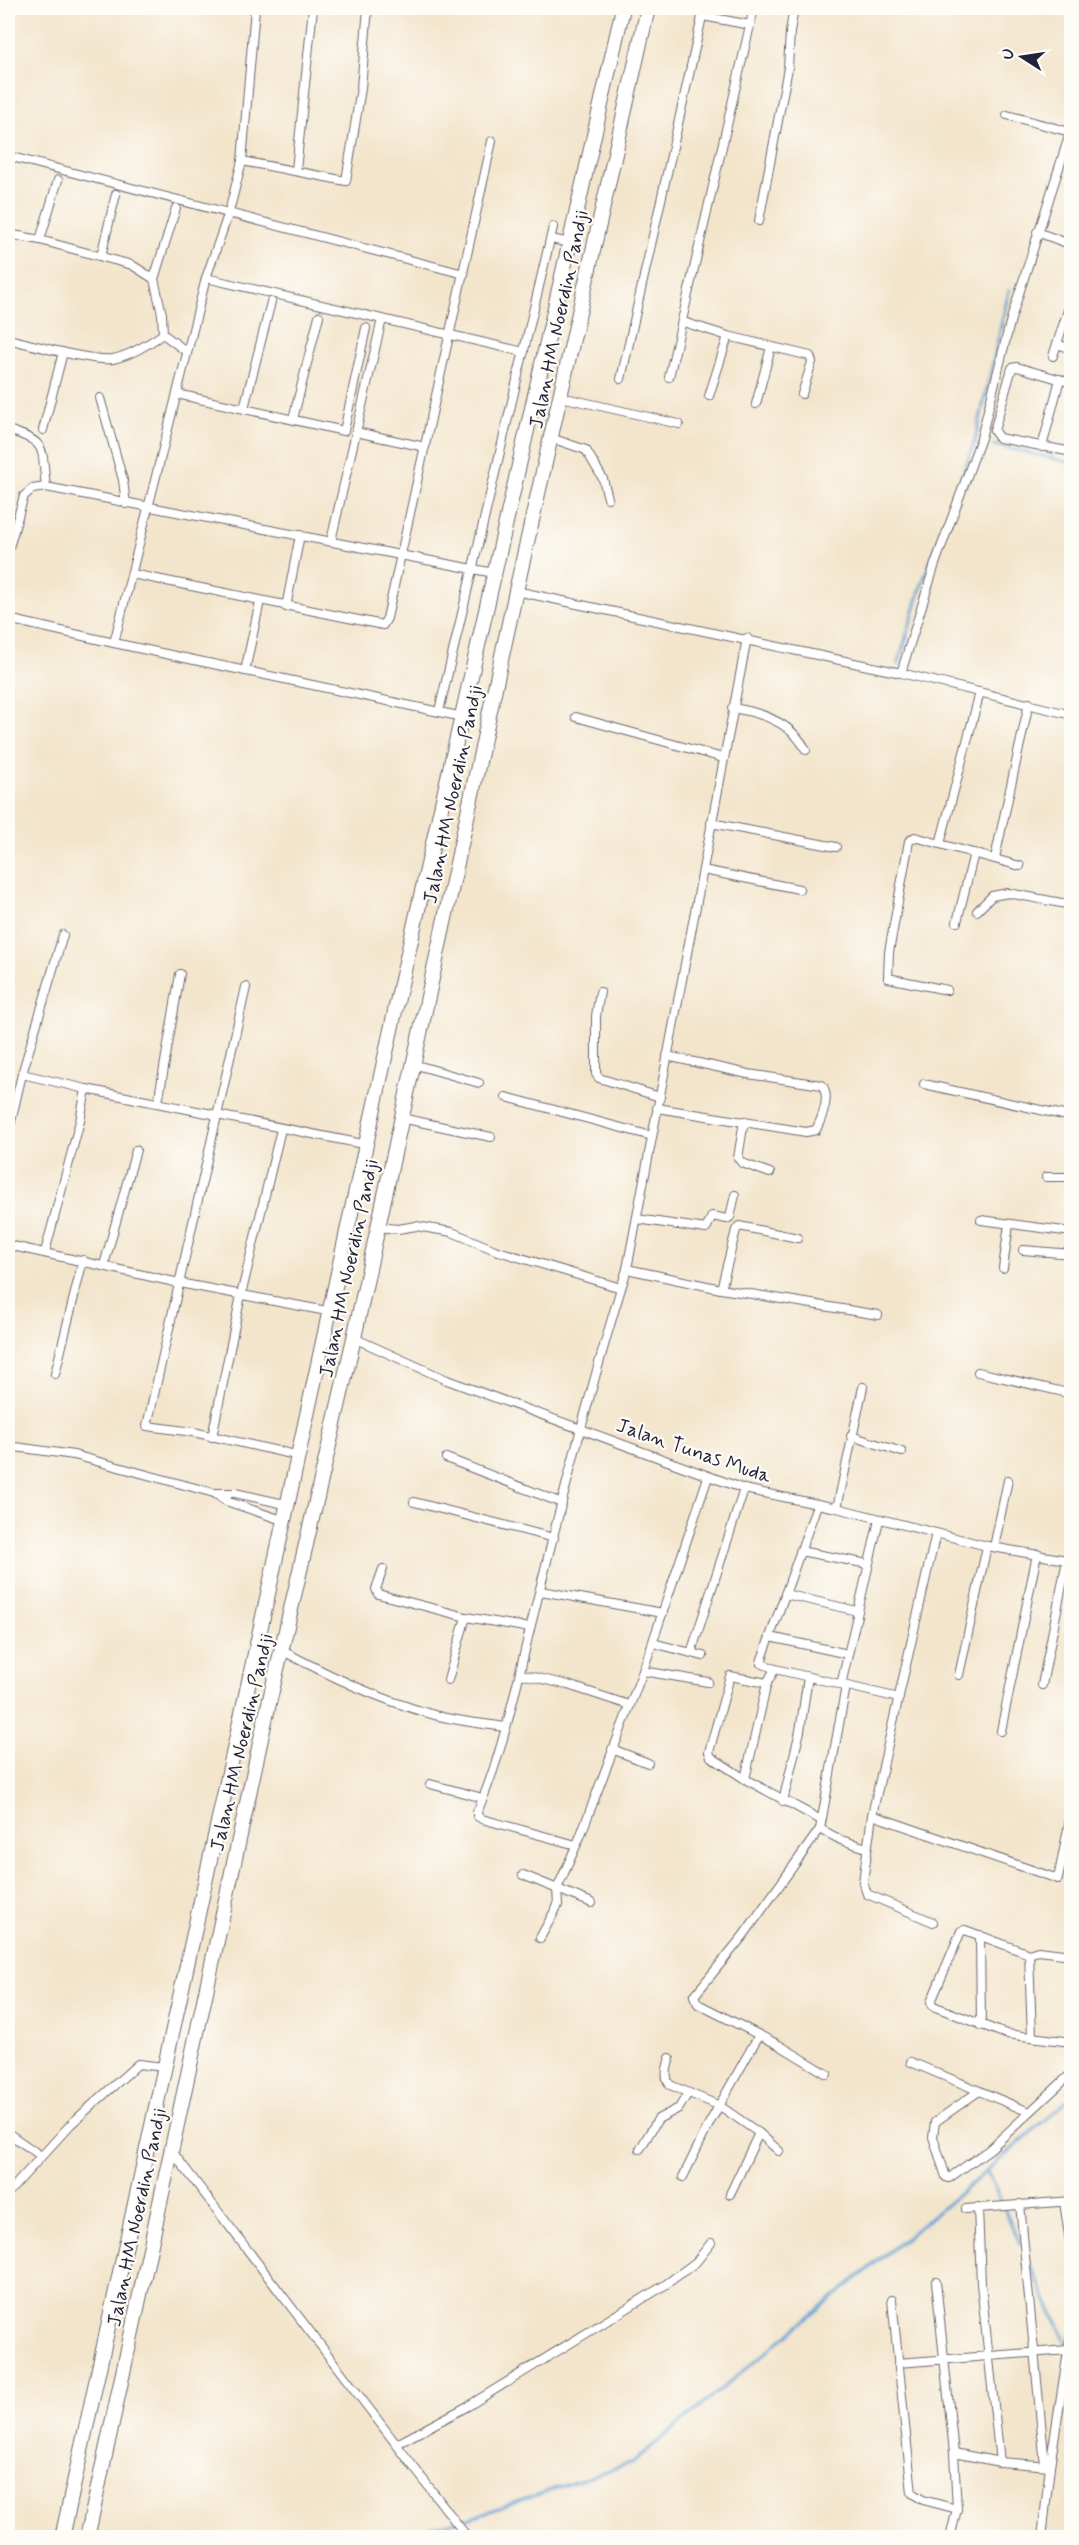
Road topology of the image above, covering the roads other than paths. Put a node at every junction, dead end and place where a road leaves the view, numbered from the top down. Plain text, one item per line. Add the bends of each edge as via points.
1 (255, 8) edge
2 (313, 8) edge
3 (368, 8) edge
4 (623, 8) edge
5 (648, 8) edge
6 (754, 8) edge
7 (794, 8) edge
8 (703, 11) edge
9 (750, 25) junction
10 (1007, 115) dead end
11 (1071, 129) edge
12 (492, 141) dead end
13 (8, 156) edge
14 (242, 161) junction
15 (296, 171) junction
16 (58, 180) dead end
17 (116, 194) dead end
18 (176, 208) dead end
19 (229, 212) junction
20 (759, 221) dead end
21 (553, 227) dead end
22 (1037, 232) junction
23 (8, 234) edge
24 (550, 239) junction
25 (40, 240) junction
26 (570, 243) junction
27 (1071, 245) edge
28 (101, 256) junction
29 (464, 274) junction
30 (206, 278) junction
31 (154, 279) junction
32 (1071, 298) edge
33 (271, 302) dead end
34 (319, 316) dead end
35 (382, 319) junction
36 (683, 322) junction
37 (366, 328) dead end
38 (163, 334) junction
39 (450, 335) junction
40 (728, 336) junction
41 (8, 339) edge
42 (1057, 344) junction
43 (771, 347) junction
44 (1071, 349) edge
45 (63, 352) junction
46 (187, 352) junction
47 (524, 352) junction
48 (1053, 356) dead end
49 (669, 377) dead end
50 (621, 379) dead end
51 (1060, 379) junction
52 (1071, 383) edge
53 (177, 394) junction
54 (802, 394) dead end
55 (709, 396) dead end
56 (561, 397) junction
57 (100, 398) dead end
58 (756, 404) dead end
59 (244, 408) junction
60 (293, 419) junction
61 (679, 424) dead end
62 (8, 430) edge
63 (43, 430) dead end
64 (356, 432) junction
65 (551, 438) junction
66 (425, 447) junction
67 (1042, 447) junction
68 (1071, 452) edge
69 (46, 487) junction
70 (608, 498) dead end
71 (126, 504) junction
72 (148, 506) junction
73 (300, 536) junction
74 (331, 541) junction
75 (8, 551) edge
76 (400, 555) junction
77 (473, 569) junction
78 (494, 573) junction
79 (132, 574) junction
80 (516, 591) junction
81 (260, 601) junction
82 (286, 607) junction
83 (8, 619) edge
84 (747, 638) junction
85 (114, 643) junction
86 (245, 671) junction
87 (901, 673) junction
88 (980, 692) junction
89 (1029, 703) junction
90 (732, 708) junction
91 (439, 711) junction
92 (1071, 715) edge
93 (489, 716) junction
94 (576, 717) dead end
95 (462, 718) junction
96 (485, 732) junction
97 (806, 750) dead end
98 (723, 758) junction
99 (711, 823) junction
100 (940, 844) junction
101 (836, 847) dead end
102 (974, 853) junction
103 (995, 858) junction
104 (1020, 866) dead end
105 (703, 870) junction
106 (799, 889) dead end
107 (1071, 905) edge
108 (977, 911) dead end
109 (957, 922) dead end
110 (63, 935) dead end
111 (180, 974) dead end
112 (246, 987) dead end
113 (947, 990) dead end
114 (600, 992) dead end
115 (668, 1056) junction
116 (413, 1064) junction
117 (22, 1074) junction
118 (479, 1083) dead end
119 (924, 1084) dead end
120 (86, 1089) junction
121 (506, 1096) dead end
122 (660, 1097) junction
123 (158, 1103) junction
124 (657, 1108) junction
125 (217, 1115) junction
126 (1071, 1117) edge
127 (401, 1118) junction
128 (744, 1121) junction
129 (281, 1129) junction
130 (8, 1134) edge
131 (652, 1136) junction
132 (492, 1137) dead end
133 (368, 1145) junction
134 (136, 1150) dead end
135 (770, 1173) dead end
136 (1046, 1177) dead end
137 (1071, 1177) edge
138 (735, 1195) dead end
139 (637, 1219) junction
140 (981, 1220) dead end
141 (1009, 1224) junction
142 (377, 1227) junction
143 (1071, 1232) edge
144 (798, 1238) dead end
145 (8, 1245) edge
146 (1023, 1250) dead end
147 (45, 1252) junction
148 (1071, 1254) edge
149 (83, 1260) junction
150 (104, 1265) junction
151 (1003, 1268) dead end
152 (627, 1269) junction
153 (179, 1283) junction
154 (621, 1288) junction
155 (721, 1289) junction
156 (241, 1295) junction
157 (332, 1312) junction
158 (878, 1315) dead end
159 (354, 1338) junction
160 (978, 1372) dead end
161 (55, 1374) dead end
162 (864, 1388) dead end
163 (1071, 1394) edge
164 (581, 1428) junction
165 (851, 1436) junction
166 (212, 1437) junction
167 (8, 1446) edge
168 (902, 1452) dead end
169 (300, 1456) junction
170 (446, 1458) dead end
171 (708, 1477) junction
172 (1008, 1480) dead end
173 (744, 1489) junction
174 (214, 1493) junction
175 (414, 1502) dead end
176 (562, 1503) junction
177 (289, 1505) junction
178 (817, 1505) junction
179 (837, 1508) junction
180 (879, 1520) junction
181 (285, 1521) junction
182 (936, 1533) junction
183 (554, 1538) junction
184 (991, 1546) junction
185 (800, 1551) junction
186 (1036, 1554) junction
187 (1069, 1561) edge
188 (868, 1564) junction
189 (383, 1569) dead end
190 (541, 1591) junction
191 (785, 1594) junction
192 (857, 1611) junction
193 (663, 1613) junction
194 (466, 1617) junction
195 (530, 1628) junction
196 (770, 1637) junction
197 (653, 1643) junction
198 (281, 1650) junction
199 (691, 1653) junction
200 (848, 1654) junction
201 (703, 1656) dead end
202 (775, 1669) junction
203 (643, 1671) junction
204 (521, 1674) junction
205 (959, 1675) dead end
206 (808, 1677) junction
207 (448, 1680) dead end
208 (708, 1682) dead end
209 (767, 1683) junction
210 (1042, 1685) dead end
211 (844, 1686) junction
212 (899, 1698) junction
213 (629, 1706) junction
214 (504, 1727) junction
215 (1001, 1731) dead end
216 (612, 1749) junction
217 (648, 1763) dead end
218 (745, 1779) junction
219 (429, 1784) dead end
220 (483, 1798) junction
221 (783, 1801) junction
222 (1071, 1809) edge
223 (872, 1815) junction
224 (820, 1825) junction
225 (576, 1845) junction
226 (867, 1848) junction
227 (1067, 1859) edge
228 (523, 1875) dead end
229 (557, 1888) junction
230 (592, 1903) dead end
231 (933, 1922) dead end
232 (980, 1935) junction
233 (540, 1938) dead end
234 (1029, 1954) junction
235 (1071, 1955) edge
236 (981, 2026) junction
237 (759, 2035) junction
238 (1032, 2037) junction
239 (1071, 2042) edge
240 (670, 2058) dead end
241 (911, 2062) dead end
242 (164, 2067) junction
243 (1071, 2073) edge
244 (827, 2074) dead end
245 (979, 2091) junction
246 (688, 2093) junction
247 (720, 2106) junction
248 (1029, 2112) junction
249 (8, 2133) edge
250 (759, 2133) junction
251 (171, 2149) junction
252 (640, 2150) dead end
253 (779, 2151) dead end
254 (41, 2156) junction
255 (683, 2177) dead end
256 (8, 2193) edge
257 (730, 2194) dead end
258 (1068, 2201) edge
259 (1020, 2204) junction
260 (978, 2207) junction
261 (966, 2209) dead end
262 (711, 2243) dead end
263 (1071, 2255) edge
264 (936, 2282) dead end
265 (892, 2300) dead end
266 (1071, 2326) edge
267 (1068, 2347) junction
268 (1035, 2353) junction
269 (990, 2356) junction
270 (943, 2360) junction
271 (898, 2363) junction
272 (397, 2444) junction
273 (954, 2453) junction
274 (1000, 2462) junction
275 (1048, 2466) junction
276 (957, 2509) junction
277 (62, 2538) edge
278 (87, 2538) edge
279 (468, 2538) edge
280 (950, 2538) edge
281 (1042, 2538) edge

1 - 14 street
2 - 15 street
3 - 15 street via 347,180
4 - 26 main road, Jalan HM Noerdin Pandji
5 - 56 main road, Jalan HM Noerdin Pandji
6 - 9 street
7 - 20 street via 788,68
8 - 9 street
8 - 50 street
9 - 36 street
10 - 11 street
11 - 22 street
12 - 29 street
13 - 19 street
14 - 15 street
14 - 19 street
16 - 25 street
17 - 28 street
18 - 31 street
19 - 29 street
19 - 30 street
21 - 24 street
22 - 27 street
22 - 87 street via 981,438
23 - 25 street
24 - 26 street
24 - 47 street
25 - 28 street
26 - 78 main road, Jalan HM Noerdin Pandji
28 - 31 street via 132,265
29 - 39 street
30 - 35 street
30 - 46 street
31 - 38 street
32 - 42 street
33 - 59 street
34 - 60 street
35 - 39 street
35 - 64 street
36 - 40 street
36 - 49 street
37 - 60 street via 344,431
38 - 45 street via 139,350 111,359
38 - 46 street
39 - 47 street
39 - 66 street
40 - 43 street
40 - 55 street
41 - 45 street
42 - 44 street
42 - 48 street
43 - 54 street via 811,358
43 - 58 street
45 - 63 street
46 - 53 street
47 - 77 street
51 - 52 street
51 - 67 street
51 - 67 street via 1012,368 994,431 999,438
53 - 59 street
53 - 72 street
56 - 61 street
56 - 65 main road, Jalan HM Noerdin Pandji
57 - 71 street
59 - 60 street
62 - 69 street via 39,444
64 - 66 street
64 - 74 street
65 - 70 street via 586,450 603,479
65 - 80 main road, Jalan HM Noerdin Pandji
66 - 76 street
67 - 68 street
69 - 71 street
69 - 75 street via 32,489 24,496
71 - 72 street
72 - 73 street
72 - 79 street
73 - 74 street
73 - 82 street
74 - 76 street
76 - 77 street
76 - 82 street via 383,625
77 - 78 street
77 - 91 street
78 - 95 main road, Jalan HM Noerdin Pandji
79 - 81 street
79 - 85 street
80 - 84 street
80 - 93 main road, Jalan HM Noerdin Pandji
81 - 82 street
81 - 86 street
83 - 85 street
84 - 87 street
84 - 90 street
85 - 86 street
86 - 91 street
87 - 88 street
88 - 89 street
88 - 100 street
89 - 92 street
89 - 103 street
90 - 97 street via 755,711 780,724 800,739
90 - 98 street
91 - 95 street
93 - 95 main road
93 - 96 main road, Jalan HM Noerdin Pandji
94 - 98 street
95 - 96 main road
95 - 133 main road, Jalan HM Noerdin Pandji
96 - 116 main road, Jalan HM Noerdin Pandji
98 - 99 street
99 - 101 street
99 - 105 street
100 - 102 street
100 - 113 street via 915,837 909,842 886,975
102 - 103 street
102 - 109 street
103 - 104 street
105 - 106 street
105 - 115 street
107 - 108 street via 1008,893 992,896
110 - 117 street
111 - 123 street
112 - 125 street
114 - 122 street via 596,1074
115 - 122 street
115 - 128 street via 748,1074 822,1084 825,1088 822,1119 816,1130 806,1132
116 - 118 street
116 - 127 main road, Jalan HM Noerdin Pandji
117 - 120 street
117 - 130 street
119 - 126 street
120 - 123 street
120 - 147 street
121 - 131 street
122 - 124 street
123 - 125 street
124 - 128 street
124 - 131 street
125 - 129 street
125 - 153 street
127 - 132 street
127 - 142 main road, Jalan HM Noerdin Pandji
128 - 135 street via 738,1158
129 - 133 street
129 - 156 street
131 - 139 street
133 - 157 main road, Jalan HM Noerdin Pandji
134 - 150 street
136 - 137 street
138 - 139 street via 730,1217 712,1216 705,1229
139 - 152 street
140 - 141 street
141 - 143 street
141 - 151 street
142 - 154 street via 416,1226 452,1232 495,1250
142 - 159 main road, Jalan HM Noerdin Pandji
144 - 155 street via 739,1226
145 - 147 street
146 - 148 street
147 - 149 street
149 - 150 street
149 - 161 street
150 - 153 street
152 - 154 street
152 - 155 street
153 - 156 street
153 - 166 street via 147,1426
154 - 164 street
155 - 158 street
156 - 157 street
156 - 166 street
157 - 169 main road, Jalan HM Noerdin Pandji
159 - 164 street, Jalan Tunas Muda via 447,1380
159 - 198 main road, Jalan HM Noerdin Pandji
160 - 163 street
162 - 165 street
164 - 171 street, Jalan Tunas Muda
164 - 176 street
165 - 168 street
165 - 179 street
166 - 169 street
167 - 174 street via 74,1455
169 - 177 main road, Jalan HM Noerdin Pandji
170 - 176 street
171 - 173 street, Jalan Tunas Muda
171 - 193 street
172 - 184 street
173 - 178 street, Jalan Tunas Muda
173 - 199 street
174 - 177 street via 235,1492
174 - 181 street via 226,1501
175 - 183 street
176 - 183 street
177 - 181 main road, Jalan HM Noerdin Pandji
178 - 179 street, Jalan Tunas Muda
178 - 185 street
179 - 180 street, Jalan Tunas Muda
180 - 182 street, Jalan Tunas Muda
180 - 188 street
181 - 242 main road, Jalan HM Noerdin Pandji
182 - 184 street, Jalan Tunas Muda
182 - 212 street
183 - 190 street
184 - 186 street, Jalan Tunas Muda
184 - 205 street
185 - 188 street
185 - 191 street
186 - 187 street, Jalan Tunas Muda
186 - 215 street
187 - 210 street
188 - 192 street
189 - 194 street via 378,1594
190 - 193 street
190 - 195 street
191 - 192 street
191 - 196 street
192 - 200 street
193 - 197 street
194 - 195 street
194 - 207 street
195 - 204 street
196 - 200 street
196 - 202 street via 761,1663
197 - 199 street
197 - 203 street
198 - 214 street via 344,1683 433,1715
198 - 251 main road, Jalan HM Noerdin Pandji
199 - 201 street
200 - 211 street
202 - 206 street
202 - 209 street
203 - 208 street
203 - 213 street
204 - 213 street
204 - 214 street
206 - 211 street
206 - 221 street
209 - 218 street
209 - 218 street via 729,1676 709,1752
211 - 212 street
211 - 224 street
212 - 223 street
213 - 216 street
214 - 220 street
216 - 217 street
216 - 225 street
218 - 221 street
219 - 220 street
220 - 225 street via 477,1812 480,1818
221 - 224 street
222 - 227 street
223 - 226 street
223 - 227 street via 1058,1879
224 - 226 street via 841,1840
224 - 237 street via 743,1936 694,1993 698,2004
225 - 229 street
226 - 231 street via 863,1882 867,1894
228 - 229 street
229 - 230 street
229 - 233 street via 558,1905
232 - 234 street
232 - 236 street
232 - 236 street via 961,1931 931,2002
234 - 235 street via 1038,1951
234 - 238 street
236 - 238 street
237 - 244 street
237 - 247 street
238 - 239 street
240 - 246 street via 667,2081
241 - 245 street
242 - 254 street via 138,2064
242 - 277 main road, Jalan HM Noerdin Pandji
243 - 248 street
245 - 248 street
245 - 248 street via 935,2122 932,2129 946,2177 990,2149
246 - 247 street
246 - 252 street via 679,2108 658,2119
247 - 250 street
247 - 255 street
249 - 254 street
250 - 253 street
250 - 257 street
251 - 272 street
251 - 278 main road, Jalan HM Noerdin Pandji
254 - 256 street
258 - 259 street
258 - 263 street
259 - 260 street
259 - 268 street
260 - 261 street
260 - 269 street via 981,2284
262 - 272 street via 696,2262 666,2285 468,2406
264 - 270 street
265 - 271 street
266 - 267 street
267 - 268 street
267 - 275 street
268 - 269 street
268 - 275 street
269 - 270 street
269 - 274 street
270 - 271 street
270 - 273 street
271 - 276 street via 912,2493
272 - 279 street
273 - 274 street
273 - 276 street
274 - 275 street
275 - 281 street
276 - 280 street

